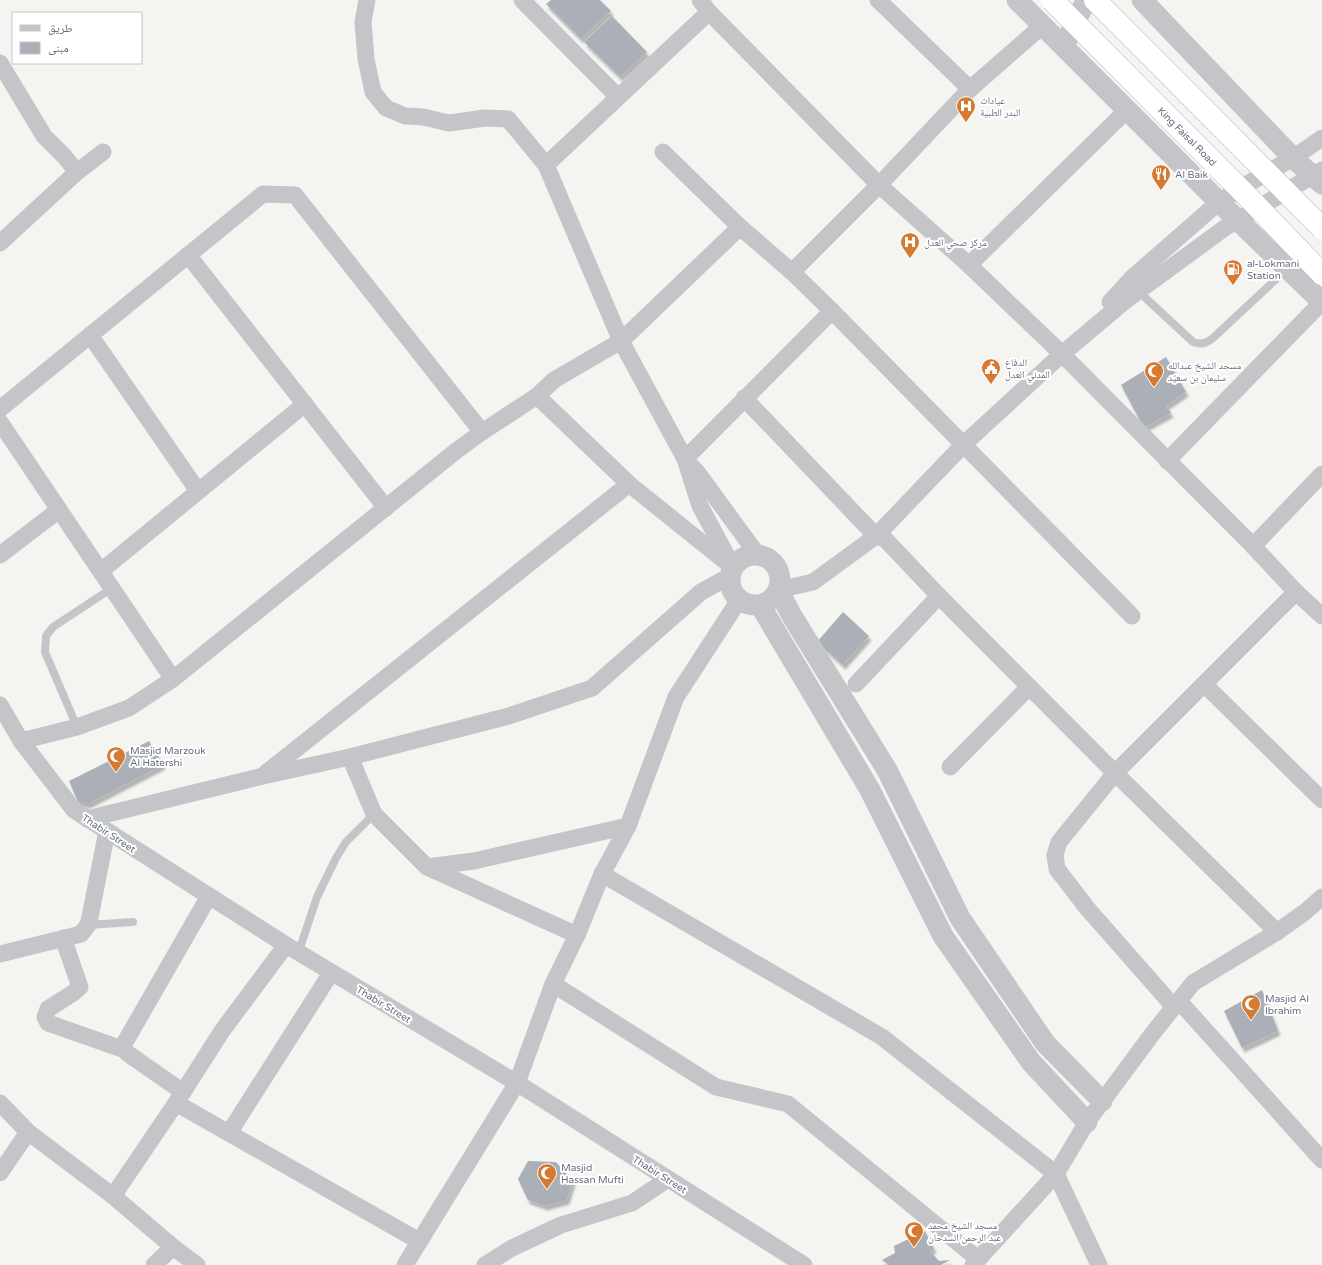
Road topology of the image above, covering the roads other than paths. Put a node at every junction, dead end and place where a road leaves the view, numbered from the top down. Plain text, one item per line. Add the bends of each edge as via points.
1 (366, 0) edge
2 (522, 0) edge
3 (878, 0) edge
4 (1052, 0) edge
5 (1091, 0) edge
6 (1095, 0) edge
7 (1142, 0) edge
8 (1021, 1) edge
9 (705, 6) edge
10 (1042, 26) junction
11 (1064, 47) junction
12 (0, 63) edge
13 (970, 89) junction
14 (618, 97) junction
15 (1126, 110) junction
16 (1322, 138) edge
17 (103, 152) dead end
18 (663, 152) dead end
19 (1293, 158) junction
20 (546, 165) junction
21 (77, 172) junction
22 (1319, 177) edge
23 (880, 185) junction
24 (1219, 202) junction
25 (1238, 220) junction
26 (740, 227) junction
27 (1322, 228) edge
28 (0, 242) edge
29 (188, 255) junction
30 (969, 265) junction
31 (1288, 268) junction
32 (792, 272) junction
33 (1322, 274) edge
34 (1138, 291) junction
35 (1322, 302) edge
36 (832, 311) junction
37 (90, 335) junction
38 (621, 341) junction
39 (1062, 354) junction
40 (537, 396) junction
41 (744, 398) junction
42 (304, 404) junction
43 (0, 408) edge
44 (0, 422) edge
45 (482, 432) junction
46 (964, 444) junction
47 (685, 459) junction
48 (1167, 461) junction
49 (1322, 474) edge
50 (629, 484) junction
51 (198, 491) junction
52 (386, 508) junction
53 (59, 510) junction
54 (876, 536) junction
55 (1253, 546) junction
56 (757, 554) junction
57 (0, 555) edge
58 (101, 571) junction
59 (731, 572) junction
60 (112, 588) junction
61 (778, 590) junction
62 (1296, 592) junction
63 (939, 596) junction
64 (739, 600) junction
65 (760, 605) junction
66 (1132, 616) dead end
67 (1322, 616) edge
68 (173, 679) junction
69 (856, 684) dead end
70 (1204, 684) junction
71 (1029, 686) junction
72 (2, 713) edge
73 (77, 727) junction
74 (21, 741) junction
75 (350, 757) junction
76 (950, 767) dead end
77 (1115, 773) junction
78 (263, 776) junction
79 (1322, 800) edge
80 (374, 814) junction
81 (87, 819) junction
82 (628, 826) junction
83 (106, 831) junction
84 (427, 867) junction
85 (602, 874) junction
86 (209, 896) junction
87 (1322, 897) edge
88 (133, 922) dead end
89 (88, 925) junction
90 (1277, 932) junction
91 (577, 935) junction
92 (64, 938) junction
93 (293, 950) junction
94 (0, 954) edge
95 (331, 973) junction
96 (553, 984) junction
97 (1176, 1004) junction
98 (125, 1050) junction
99 (516, 1083) junction
100 (179, 1098) junction
101 (1102, 1101) junction
102 (0, 1103) edge
103 (1087, 1122) junction
104 (28, 1132) junction
105 (229, 1133) junction
106 (1322, 1160) edge
107 (0, 1173) edge
108 (1056, 1174) junction
109 (668, 1179) junction
110 (113, 1196) junction
111 (419, 1241) junction
112 (173, 1247) junction
113 (782, 1260) edge
114 (975, 1262) edge
115 (154, 1265) edge
116 (197, 1265) edge
117 (405, 1265) edge
118 (485, 1265) edge
119 (804, 1265) edge
120 (1099, 1265) edge

1 - 20 street via 363,22 366,59 373,92 386,108 405,116 449,123 485,118 508,119
2 - 14 street
3 - 13 street
4 - 33 highway, King Faisal Road, bridge
5 - 11 street via 1082,8
6 - 27 highway, bridge
7 - 19 street
8 - 10 street
9 - 14 street
9 - 23 street
10 - 11 street
10 - 13 street
11 - 15 street
12 - 21 street via 44,136
13 - 23 street
14 - 20 street
15 - 24 street
15 - 30 street
16 - 19 street
17 - 21 street
18 - 26 street
19 - 22 street
19 - 24 street
20 - 38 street
21 - 28 street
22 - 25 street
23 - 30 street
23 - 32 street
24 - 25 street
24 - 39 street via 1132,278
25 - 31 street
25 - 34 street
26 - 32 street
26 - 38 street
29 - 37 street
29 - 42 street
29 - 45 street via 263,194 295,195
30 - 39 street
31 - 34 lane via 1207,343 1193,342
31 - 35 street
32 - 36 street
34 - 39 street
35 - 48 street
36 - 41 street
36 - 46 street
37 - 43 street
37 - 51 street
38 - 40 street via 554,380
38 - 47 street
39 - 46 street
39 - 48 street
40 - 45 street
40 - 50 street
41 - 47 street
41 - 54 street
42 - 51 street
42 - 52 street
44 - 53 street
45 - 52 street
46 - 54 street
46 - 66 street
47 - 56 street
47 - 59 street via 700,506
48 - 55 street
49 - 55 street
50 - 59 street
50 - 78 street
51 - 58 street
52 - 68 street
53 - 57 street
53 - 58 street
54 - 61 street via 813,582
54 - 63 street via 885,539
55 - 62 street
56 - 59 street via 743,557
56 - 61 street via 768,558 777,567 780,574
58 - 60 street
59 - 64 street via 731,589
59 - 75 street via 701,592 592,688 509,716
60 - 68 street
60 - 73 lane via 53,627 46,636 45,652
61 - 65 street via 768,602
61 - 101 street via 887,770 960,918 1045,1043
62 - 67 street
62 - 70 street
63 - 69 street
63 - 71 street
64 - 65 street via 746,604
64 - 82 street via 676,697
65 - 103 street via 870,790 943,936 1031,1062
68 - 73 street via 129,708
70 - 77 street
70 - 79 street
71 - 76 street
71 - 77 street
72 - 74 street, Thabir Street
73 - 74 street
74 - 81 street, Thabir Street via 74,810
75 - 78 street
75 - 80 street
77 - 90 street
77 - 97 street via 1059,842 1055,855 1057,869 1088,908
78 - 81 street
80 - 84 street
80 - 93 lane via 346,842 336,858 317,897 302,945
81 - 83 street, Thabir Street
82 - 84 street via 474,861
82 - 85 street
83 - 86 street, Thabir Street
83 - 89 street
84 - 91 street
85 - 91 street
85 - 108 street via 882,1037
86 - 93 street, Thabir Street
86 - 98 street via 124,1044
87 - 90 street
88 - 89 lane
89 - 92 street via 81,934
90 - 97 street via 1193,983
91 - 96 street
92 - 94 street
92 - 98 street via 80,987 48,1009 45,1017 48,1023
93 - 95 street, Thabir Street
93 - 100 street via 222,1032
95 - 99 street, Thabir Street
95 - 105 street
96 - 99 street
96 - 114 street via 716,1087 788,1104
97 - 101 street
97 - 106 street
98 - 100 street
99 - 109 street, Thabir Street
99 - 111 street
100 - 105 street
100 - 110 street
101 - 103 street
102 - 104 street
103 - 108 street
104 - 107 street
104 - 110 street
105 - 111 street
108 - 114 street
108 - 120 street
109 - 113 street, Thabir Street
109 - 118 street via 632,1203 561,1225 512,1248
110 - 112 street
111 - 117 street
112 - 115 street
112 - 116 street
113 - 119 street, Thabir Street

